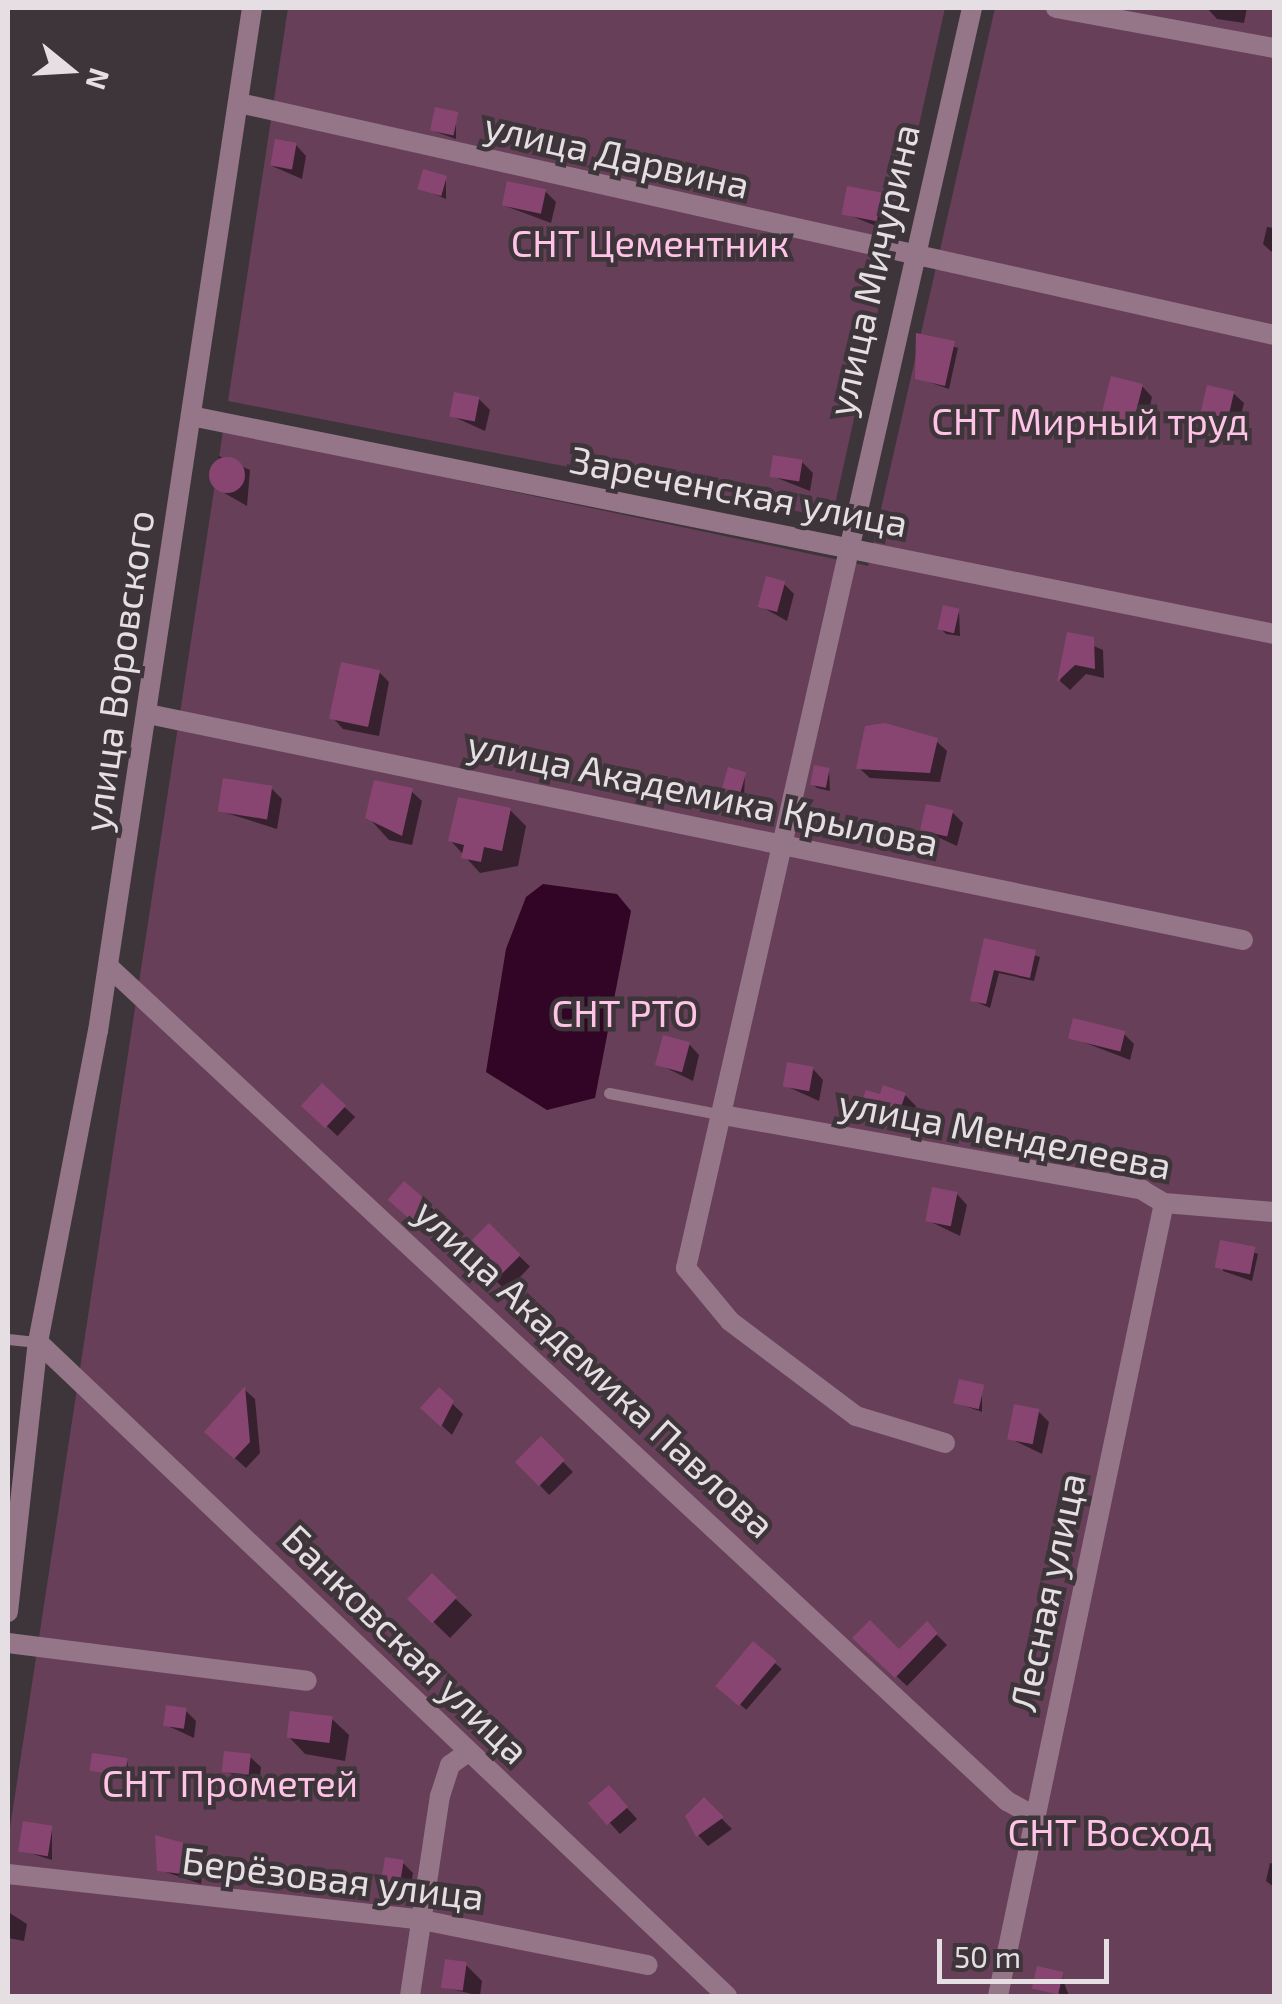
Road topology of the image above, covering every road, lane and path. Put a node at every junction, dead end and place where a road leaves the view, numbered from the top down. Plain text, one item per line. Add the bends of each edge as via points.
1 (252, 8) edge
2 (972, 8) edge
3 (1056, 8) edge
4 (1274, 48) edge
5 (239, 104) junction
6 (909, 258) junction
7 (1274, 335) edge
8 (190, 416) junction
9 (846, 548) junction
10 (1274, 634) edge
11 (148, 714) junction
12 (781, 844) junction
13 (1243, 940) dead end
14 (108, 966) junction
15 (609, 1093) dead end
16 (723, 1116) junction
17 (1164, 1203) junction
18 (1274, 1212) edge
19 (8, 1339) edge
20 (38, 1342) junction
21 (945, 1443) dead end
22 (8, 1612) edge
23 (8, 1643) edge
24 (307, 1681) dead end
25 (468, 1752) junction
26 (1036, 1817) junction
27 (8, 1874) edge
28 (422, 1920) junction
29 (648, 1965) dead end
30 (410, 1996) edge
31 (726, 1996) edge
32 (998, 1996) edge

1 - 5 street, улица Воровского
2 - 6 street, улица Мичурина
3 - 4 street
5 - 6 street, улица Дарвина
5 - 8 street, улица Воровского
6 - 7 street, улица Дарвина
6 - 9 street, улица Мичурина
8 - 9 street, Зареченская улица
8 - 11 street, улица Воровского
9 - 10 street, Зареченская улица
9 - 12 street, улица Мичурина
11 - 12 street, улица Академика Крылова
11 - 14 street, улица Воровского
12 - 13 street, улица Академика Крылова
12 - 16 street, улица Мичурина
14 - 20 street, улица Воровского
14 - 26 street, улица Академика Павлова via 1007,1802
15 - 16 lane
16 - 17 street, улица Менделеева via 1142,1190
16 - 21 street, улица Мичурина via 686,1268 693,1285 856,1416
17 - 18 street, улица Менделеева
17 - 26 street, Лесная улица
19 - 20 lane
20 - 22 street, улица Воровского
20 - 25 street, Банковская улица
23 - 24 street
25 - 28 street via 450,1766 440,1796
25 - 31 street, Банковская улица
26 - 32 street, Лесная улица
27 - 28 street, Берёзовая улица
28 - 29 street, Берёзовая улица
28 - 30 street

